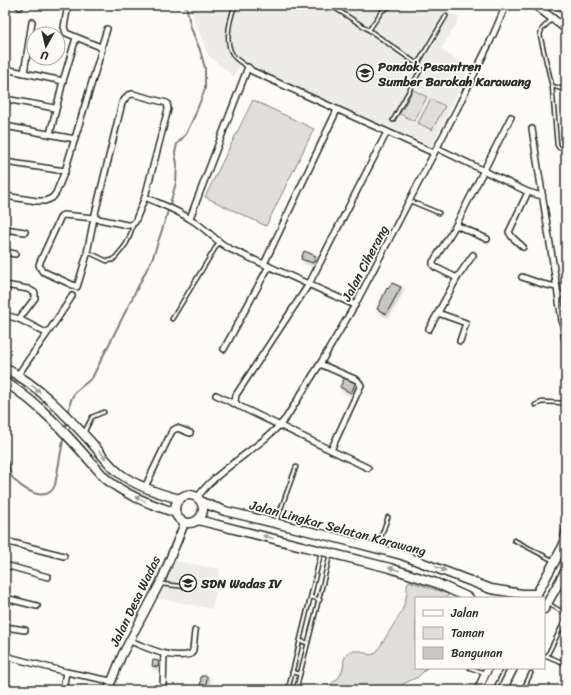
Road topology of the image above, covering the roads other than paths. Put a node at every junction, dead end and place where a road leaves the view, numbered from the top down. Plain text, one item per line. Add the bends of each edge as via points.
1 (68, 5) edge
2 (235, 5) edge
3 (330, 5) edge
4 (392, 5) edge
5 (506, 5) edge
6 (535, 5) edge
7 (446, 16) dead end
8 (552, 18) junction
9 (32, 22) dead end
10 (566, 29) edge
11 (108, 30) dead end
12 (370, 30) junction
13 (76, 38) junction
14 (101, 48) junction
15 (418, 64) junction
16 (248, 67) junction
17 (5, 69) edge
18 (24, 73) junction
19 (62, 81) junction
20 (552, 86) junction
21 (566, 90) edge
22 (5, 99) edge
23 (55, 108) junction
24 (337, 110) junction
25 (511, 117) dead end
26 (393, 120) dead end
27 (5, 126) edge
28 (532, 129) dead end
29 (387, 132) junction
30 (50, 134) junction
31 (75, 138) junction
32 (566, 148) edge
33 (436, 150) junction
34 (5, 162) edge
35 (65, 171) junction
36 (483, 171) junction
37 (528, 192) junction
38 (5, 196) edge
39 (542, 196) junction
40 (145, 197) junction
41 (410, 200) junction
42 (439, 212) dead end
43 (94, 218) junction
44 (190, 218) junction
45 (133, 224) junction
46 (456, 225) junction
47 (5, 229) edge
48 (26, 232) dead end
49 (487, 239) dead end
50 (219, 242) junction
51 (523, 247) dead end
52 (5, 252) edge
53 (88, 252) junction
54 (16, 254) dead end
55 (473, 255) dead end
56 (267, 265) junction
57 (522, 277) dead end
58 (457, 278) junction
59 (309, 284) junction
60 (5, 285) edge
61 (557, 287) junction
62 (559, 294) junction
63 (72, 296) dead end
64 (566, 296) edge
65 (355, 305) junction
66 (438, 313) junction
67 (5, 315) edge
68 (18, 319) junction
69 (172, 319) dead end
70 (429, 329) dead end
71 (46, 333) junction
72 (460, 341) dead end
73 (566, 346) edge
74 (224, 349) dead end
75 (320, 364) junction
76 (5, 368) edge
77 (18, 375) junction
78 (5, 382) edge
79 (216, 395) dead end
80 (566, 403) edge
81 (535, 405) dead end
82 (238, 406) junction
83 (104, 412) dead end
84 (279, 426) junction
85 (84, 434) junction
86 (190, 434) dead end
87 (331, 450) junction
88 (296, 467) dead end
89 (368, 468) dead end
90 (146, 487) junction
91 (180, 499) junction
92 (199, 500) junction
93 (176, 514) junction
94 (388, 517) dead end
95 (198, 520) junction
96 (184, 522) junction
97 (275, 523) junction
98 (566, 526) edge
99 (514, 540) dead end
100 (5, 541) edge
101 (566, 541) edge
102 (377, 548) junction
103 (561, 550) junction
104 (322, 552) junction
105 (330, 554) junction
106 (64, 556) dead end
107 (555, 561) junction
108 (5, 565) edge
109 (566, 570) edge
110 (564, 576) edge
111 (48, 577) dead end
112 (160, 583) junction
113 (187, 587) dead end
114 (536, 596) edge
115 (312, 597) junction
116 (467, 597) edge
117 (5, 598) edge
118 (320, 600) junction
119 (37, 606) dead end
120 (546, 606) edge
121 (566, 614) edge
122 (566, 618) edge
123 (5, 627) edge
124 (25, 630) dead end
125 (195, 631) dead end
126 (130, 641) junction
127 (300, 642) junction
128 (308, 643) junction
129 (164, 654) junction
130 (5, 656) edge
131 (545, 657) edge
132 (566, 664) edge
133 (476, 669) edge
134 (498, 669) edge
135 (512, 669) edge
136 (513, 669) edge
137 (487, 671) edge
138 (66, 672) junction
139 (292, 672) junction
140 (531, 673) dead end
141 (300, 674) junction
142 (111, 681) junction
143 (163, 689) dead end
144 (63, 690) edge
145 (108, 690) edge
146 (288, 690) edge
147 (296, 690) edge
148 (478, 690) edge
149 (487, 690) edge
150 (502, 690) edge
151 (506, 690) edge
152 (523, 690) edge

1 - 13 street via 64,30 66,34
2 - 16 lane via 231,18 230,48 234,57
3 - 12 lane
4 - 12 lane via 379,14
5 - 33 street, Jalan Ciherang
6 - 8 main road
7 - 15 lane
8 - 10 main road
8 - 20 lane via 540,35
9 - 18 street
11 - 14 street
12 - 15 lane
13 - 14 street
13 - 19 street
14 - 31 street
15 - 26 lane via 421,69
16 - 24 street
16 - 44 street
17 - 18 street
18 - 19 street
19 - 23 street
20 - 21 lane
20 - 32 lane via 558,145 559,148
22 - 23 street
23 - 30 street
24 - 29 street
24 - 56 street
25 - 36 street
27 - 30 street
28 - 39 street
29 - 33 street
29 - 59 street
30 - 31 street
31 - 35 street
33 - 36 street
33 - 41 street, Jalan Ciherang
34 - 35 street
35 - 38 street via 56,193 45,201
36 - 37 street
36 - 46 street
37 - 39 street
37 - 51 street via 509,232
39 - 61 street
40 - 43 street via 168,105 130,94 122,103
40 - 44 street
40 - 45 street
41 - 42 lane
41 - 65 street, Jalan Ciherang
43 - 45 street
43 - 53 street
43 - 53 street via 62,215 40,262 40,268 77,287
44 - 50 street
45 - 53 lane via 129,241 113,260
46 - 49 street
46 - 58 street via 432,263
47 - 48 street
50 - 56 street
50 - 69 lane
52 - 54 street
55 - 58 street
56 - 59 street
56 - 74 street
57 - 61 street
58 - 66 street
59 - 65 street
59 - 82 street via 236,395 235,401
60 - 68 street via 32,290 35,293 35,298
61 - 62 street
62 - 64 street
62 - 73 street
63 - 71 street
65 - 75 street, Jalan Ciherang
66 - 70 street
66 - 72 street via 466,324
67 - 68 street
68 - 71 street
71 - 77 street
75 - 84 street, Jalan Ciherang
75 - 87 street via 357,380 361,385
76 - 77 main road
77 -> 85 main road via 53,403
93 -> 78 main road via 116,487 34,403
79 - 82 street
80 - 81 lane via 542,402
82 - 84 street
83 - 85 lane via 92,417
84 - 87 street
84 - 92 street, Jalan Ciherang via 214,479
85 -> 90 main road via 118,472
86 - 90 street via 177,428 172,431
87 - 89 street
88 - 97 lane
90 - 91 main road
91 - 92 main road via 192,496
91 - 93 main road
92 - 95 main road via 203,512
92 - 97 main road, Jalan Lingkar Selatan Karawang via 225,511
93 - 96 main road
94 - 102 lane
95 - 96 main road via 192,523
104 -> 95 main road, Jalan Lingkar Selatan Karawang
96 - 112 main road, Jalan Desa Wadas
97 - 102 main road, Jalan Lingkar Selatan Karawang
98 - 103 street
99 - 107 lane
100 - 106 street
101 - 103 main road
102 -> 114 main road, Jalan Lingkar Selatan Karawang via 491,589
103 - 107 main road
104 - 105 main road, Jalan Lingkar Selatan Karawang
104 - 115 lane
116 -> 105 main road, Jalan Lingkar Selatan Karawang via 409,574
105 - 118 lane
107 - 114 main road
108 - 111 street
109 - 110 main road
110 - 120 main road
112 - 113 lane
112 - 126 main road, Jalan Desa Wadas
115 - 118 lane
115 - 127 lane
117 - 119 street
118 - 128 lane
120 - 121 lane
122 - 131 lane
123 - 124 street
125 - 129 street via 191,654
126 - 129 street
126 - 142 main road, Jalan Desa Wadas
127 - 128 lane
127 - 139 lane
128 - 141 lane
129 - 143 street
130 - 138 street
131 - 132 lane
133 - 137 lane
134 - 149 main road
135 - 150 main road
136 - 151 lane
137 - 148 main road
138 - 142 street
138 - 144 street
139 - 141 lane
139 - 146 lane
140 - 152 lane
141 - 147 lane
142 - 145 main road, Jalan Desa Wadas

